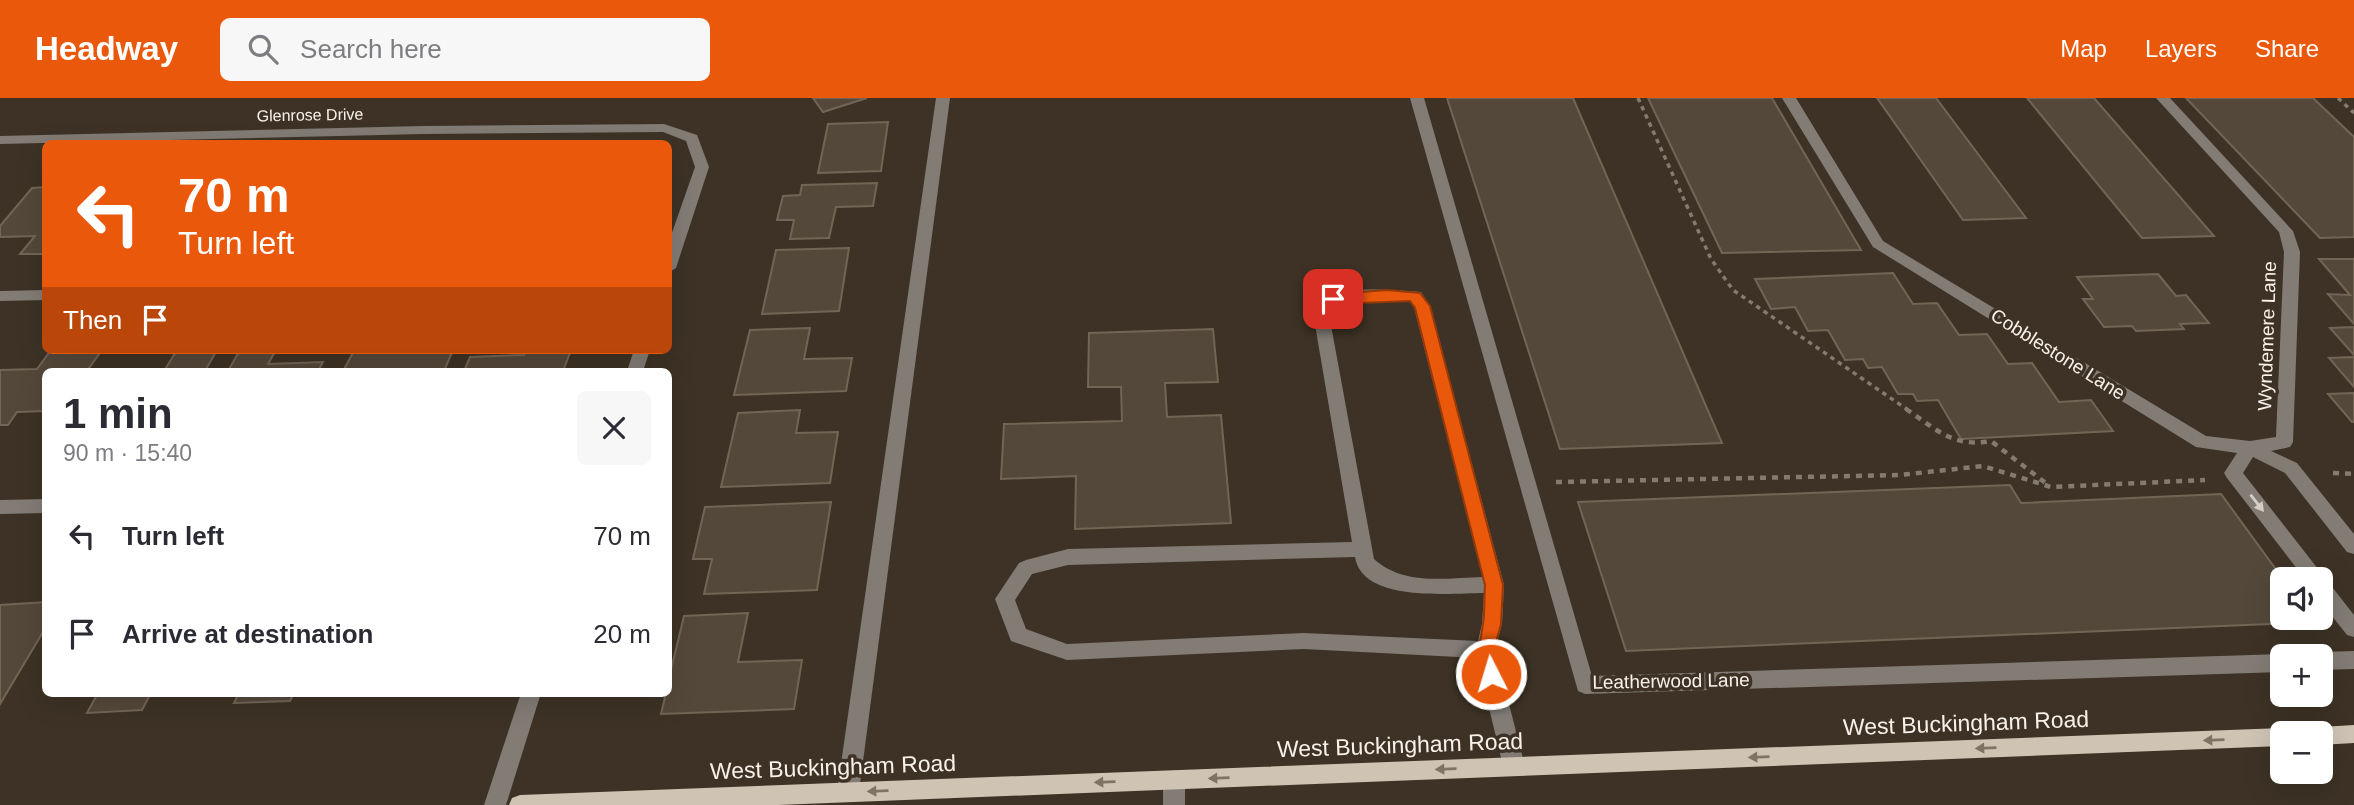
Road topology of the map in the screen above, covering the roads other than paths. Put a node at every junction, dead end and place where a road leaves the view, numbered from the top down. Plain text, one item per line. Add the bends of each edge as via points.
1 (943, 98) edge
2 (1418, 98) edge
3 (1789, 98) edge
4 (2163, 98) edge
5 (0, 140) edge
6 (672, 256) edge
7 (42, 295) edge
8 (0, 296) edge
9 (2250, 448) junction
10 (42, 506) edge
11 (0, 508) edge
12 (2354, 547) edge
13 (1363, 549) junction
14 (2307, 567) edge
15 (1494, 585) junction
16 (2333, 602) edge
17 (2354, 629) edge
18 (1485, 650) junction
19 (2354, 660) edge
20 (2333, 661) edge
21 (2270, 663) edge
22 (530, 697) edge
23 (2354, 734) edge
24 (2333, 735) edge
25 (2270, 737) edge
26 (1514, 766) junction
27 (1174, 780) junction
28 (848, 792) junction
29 (495, 805) edge
30 (520, 805) edge
31 (1174, 805) edge

1 - 28 street
2 - 21 street, Leatherwood Lane via 1585,685
3 - 9 street, Cobblestone Lane via 1878,244 2202,442
4 - 9 street, Wyndemere Lane via 2286,231 2292,252 2284,442
5 - 6 street, Glenrose Drive via 664,128 692,138 702,167
7 - 8 street
9 - 12 street via 2291,468
9 -> 14 street via 2233,473
10 - 11 street
13 - 15 street via 1365,563 1382,578 1415,586
13 - 15 street via 1320,307 1333,299 1415,296 1422,306
13 - 18 street via 1068,557 1026,568 1005,599 1018,635 1068,652 1304,642
15 - 18 street
16 - 17 street
18 - 26 street
19 - 20 street
22 - 29 street
23 - 24 main road
25 -> 26 main road, West Buckingham Road
26 -> 27 main road, West Buckingham Road
27 -> 28 main road, West Buckingham Road
27 - 31 street
28 - 30 main road, West Buckingham Road

